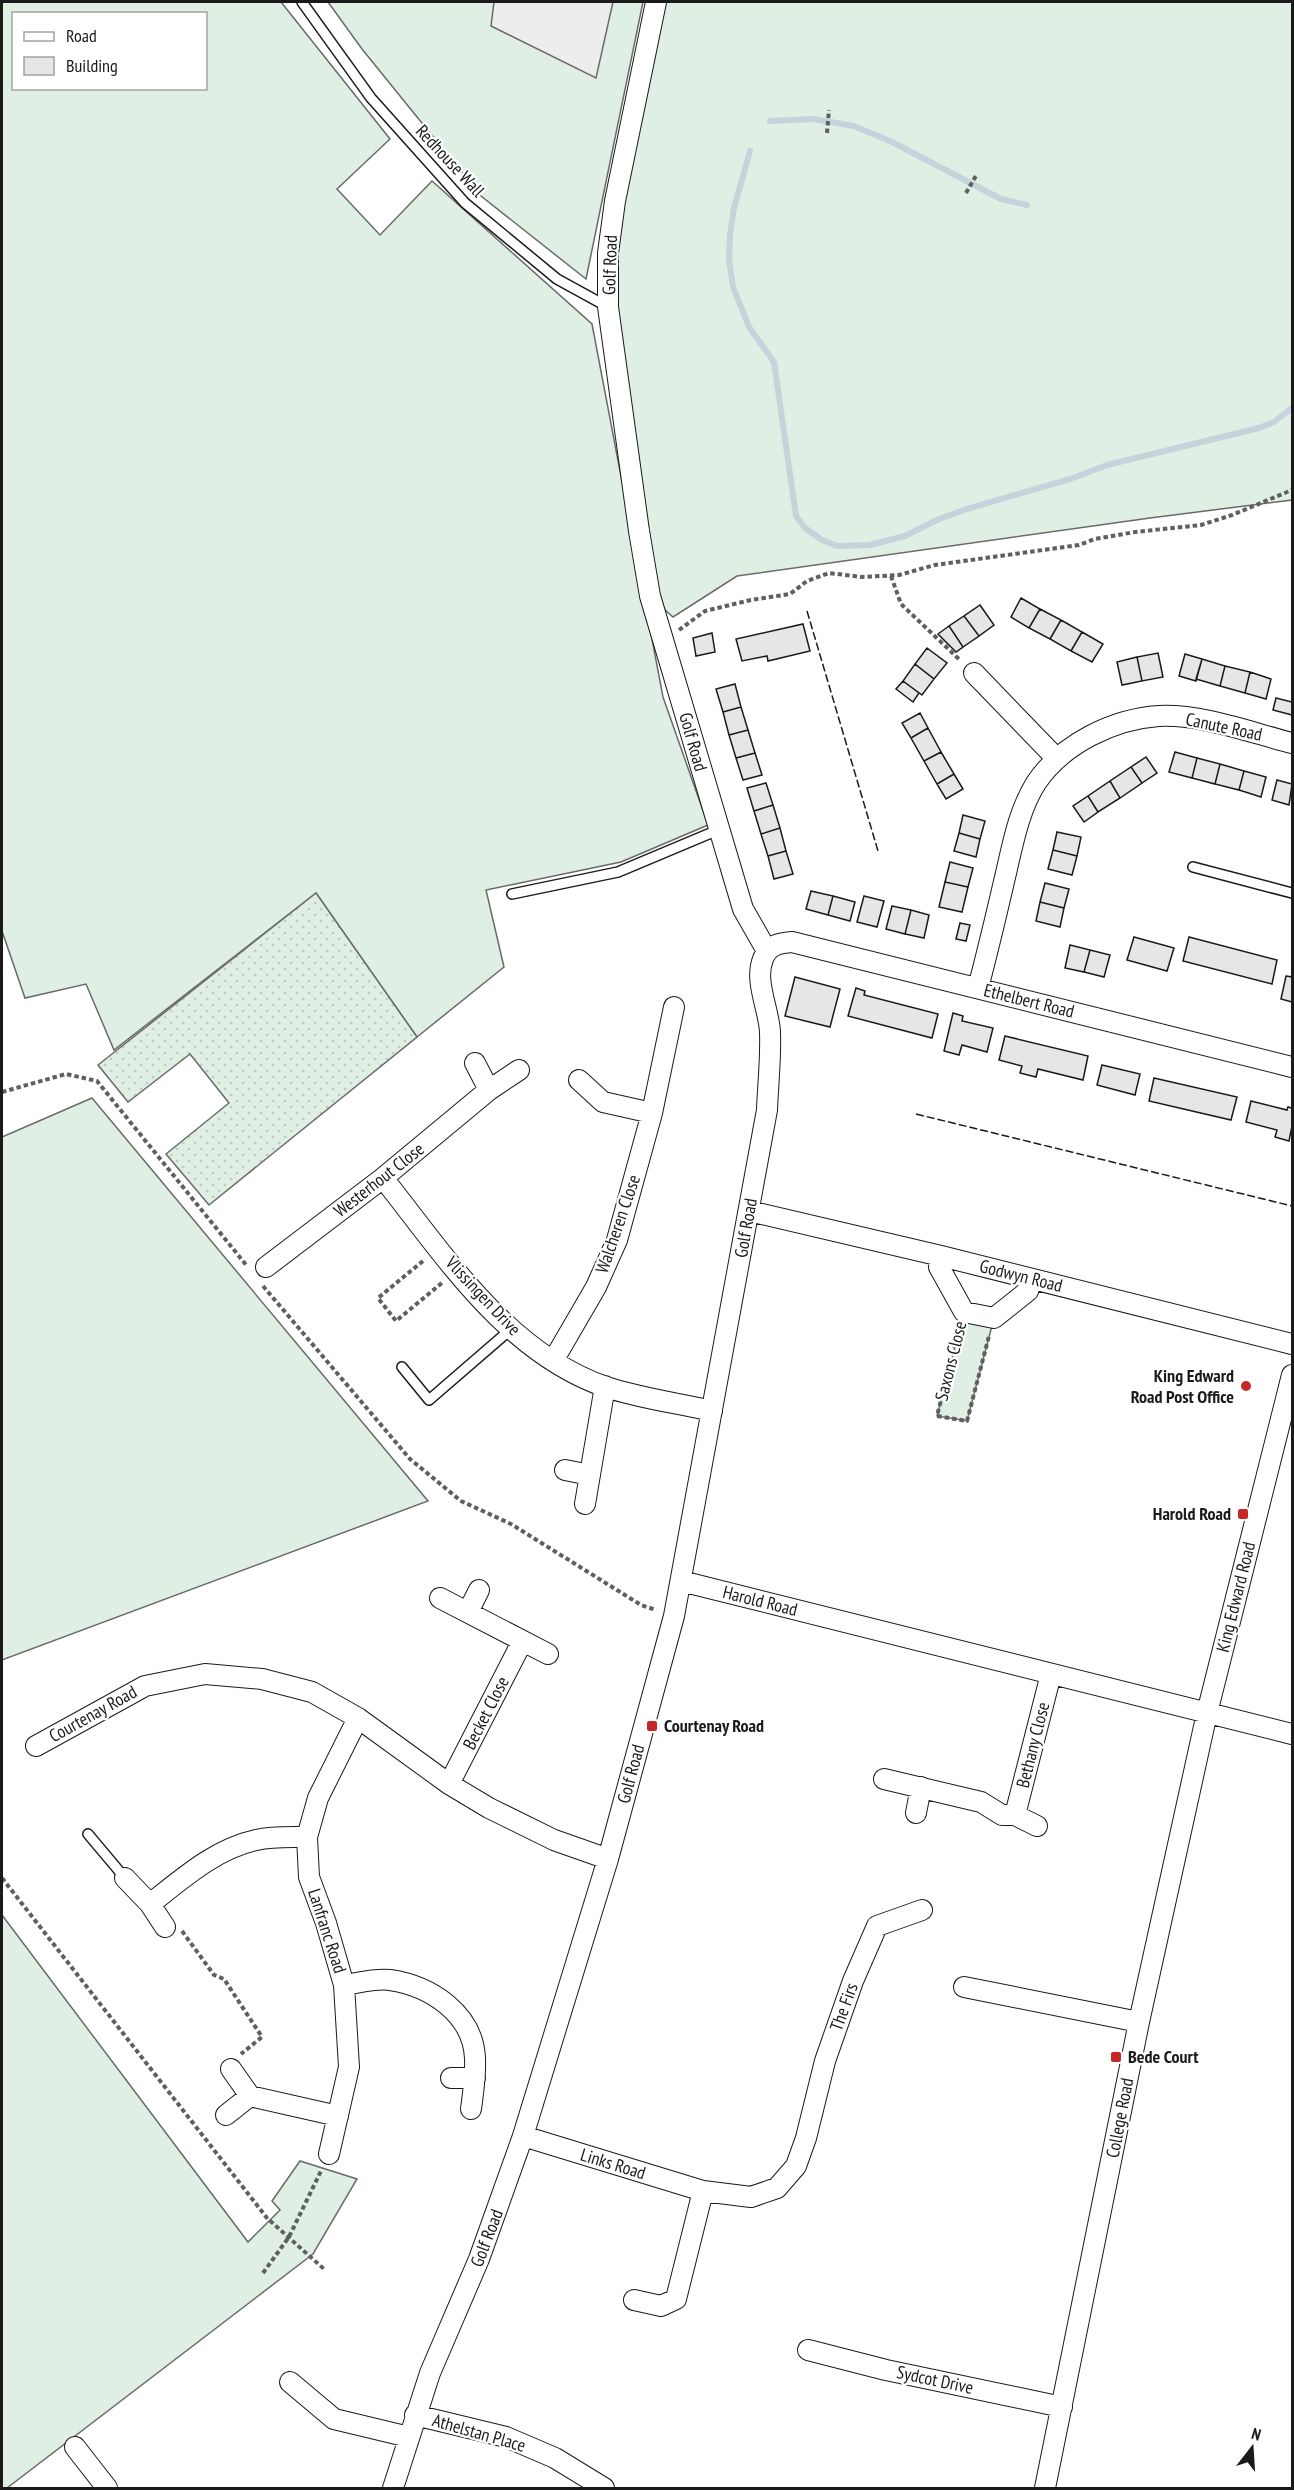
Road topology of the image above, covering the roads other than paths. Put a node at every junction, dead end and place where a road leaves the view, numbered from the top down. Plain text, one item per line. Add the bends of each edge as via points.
1 (303, 2) edge
2 (656, 2) edge
3 (608, 307) junction
4 (974, 673) road end
5 (1293, 743) edge
6 (1056, 758) junction
7 (718, 830) junction
8 (1193, 867) dead end
9 (1293, 893) edge
10 (512, 894) dead end
11 (767, 951) junction
12 (978, 988) junction
13 (675, 1007) dead end
14 (475, 1063) dead end
15 (1293, 1067) edge
16 (519, 1070) dead end
17 (579, 1080) dead end
18 (489, 1090) junction
19 (652, 1113) junction
20 (383, 1178) junction
21 (749, 1211) junction
22 (941, 1256) junction
23 (260, 1275) road end
24 (1032, 1279) junction
25 (510, 1330) junction
26 (1293, 1344) edge
27 (553, 1361) junction
28 (402, 1367) dead end
29 (1293, 1375) edge
30 (605, 1386) junction
31 (712, 1411) junction
32 (565, 1470) dead end
33 (590, 1475) junction
34 (585, 1504) dead end
35 (681, 1581) junction
36 (479, 1590) dead end
37 (440, 1598) dead end
38 (468, 1612) junction
39 (522, 1641) junction
40 (548, 1654) dead end
41 (1051, 1674) junction
42 (1207, 1713) junction
43 (357, 1718) junction
44 (1293, 1734) edge
45 (36, 1746) dead end
46 (884, 1779) dead end
47 (449, 1784) junction
48 (921, 1787) junction
49 (916, 1813) dead end
50 (1015, 1815) junction
51 (1037, 1826) dead end
52 (88, 1834) dead end
53 (307, 1837) junction
54 (608, 1859) junction
55 (125, 1878) joint
56 (150, 1904) junction
57 (922, 1910) dead end
58 (165, 1927) road end
59 (344, 1985) junction
60 (964, 1987) dead end
61 (1139, 2022) junction
62 (231, 2069) road end
63 (451, 2078) dead end
64 (475, 2078) junction
65 (250, 2096) junction
66 (471, 2109) dead end
67 (226, 2115) dead end
68 (338, 2116) junction
69 (523, 2136) junction
70 (806, 2138) joint
71 (329, 2154) road end
72 (703, 2191) junction
73 (634, 2300) dead end
74 (808, 2350) dead end
75 (290, 2382) dead end
76 (1062, 2407) junction
77 (415, 2415) junction
78 (409, 2437) junction
79 (75, 2447) dead end
80 (107, 2488) edge
81 (393, 2488) edge
82 (604, 2488) edge
83 (1045, 2488) edge

1 - 3 lane, Redhouse Wall via 371,99 465,203 557,279
2 - 3 street, Golf Road via 615,201 608,253
3 - 7 street, Golf Road via 650,596
4 - 6 street
5 - 6 street, Canute Road via 1193,718 1159,716 1127,722 1090,736
6 - 12 street, Canute Road via 1035,784 1019,819
7 - 10 lane via 618,872
7 - 11 street, Golf Road via 743,909
8 - 9 lane
11 - 12 street, Ethelbert Road via 778,943 792,942
11 - 21 street, Golf Road via 761,980 770,1030 767,1110
12 - 15 street, Ethelbert Road
13 - 19 street, Walcheren Close
14 - 18 street
16 - 18 street, Westerhout Close
17 - 19 street via 603,1102
18 - 20 street, Westerhout Close
19 - 27 street, Walcheren Close via 617,1240
20 - 23 street, Westerhout Close
20 - 25 street, Vlissingen Drive
21 - 22 street, Godwyn Road
21 - 31 street, Golf Road
22 - 24 street, Godwyn Road
22 - 24 street, Saxons Close via 939,1267 963,1312 994,1318 1028,1291
24 - 26 street, Godwyn Road
25 - 27 street, Vlissingen Drive
25 - 28 lane via 429,1400
27 - 30 street, Vlissingen Drive
29 - 42 street, King Edward Road
30 - 31 street, Vlissingen Drive
30 - 33 street
31 - 35 street, Golf Road
32 - 33 street
33 - 34 street
35 - 41 street, Harold Road
35 - 54 street, Golf Road
36 - 38 street
37 - 38 street
38 - 39 street
39 - 40 street
39 - 47 street, Becket Close
41 - 42 street, Harold Road
41 - 50 street, Bethany Close
42 - 44 street, Harold Road
42 - 61 street, College Road
43 - 45 street, Courtenay Road via 312,1692 262,1679 206,1674 145,1686
43 - 47 street, Courtenay Road
43 - 53 street, Lanfranc Road via 318,1798
46 - 48 street
47 - 54 street, Courtenay Road via 489,1809 554,1840
48 - 49 street
48 - 50 street via 981,1802 1002,1815
50 - 51 street
52 - 55 lane
53 - 56 street via 256,1839 225,1851
53 - 59 street, Lanfranc Road via 309,1877
54 - 69 street, Golf Road
55 - 56 street
56 - 58 street
57 - 70 street, The Firs via 877,1926 825,2061
59 - 64 street via 389,1979 426,1989 453,2008 469,2031
59 - 68 street, Lanfranc Road via 349,2067
60 - 61 street
61 - 76 street, College Road
62 - 65 street
63 - 64 street
64 - 66 street
65 - 67 street
65 - 68 street
68 - 71 street, Lanfranc Road
69 - 72 street, Links Road
69 - 77 street, Golf Road via 479,2259
70 - 72 street, Links Road via 796,2166 777,2188 751,2197
72 - 73 street via 676,2299 661,2306
74 - 76 street, Sydcot Drive
75 - 78 street via 334,2419
76 - 83 street, College Road
77 - 78 street, Golf Road
77 - 82 street, Athelstan Place via 506,2436 555,2458
78 - 81 street, Golf Road
79 - 80 street

